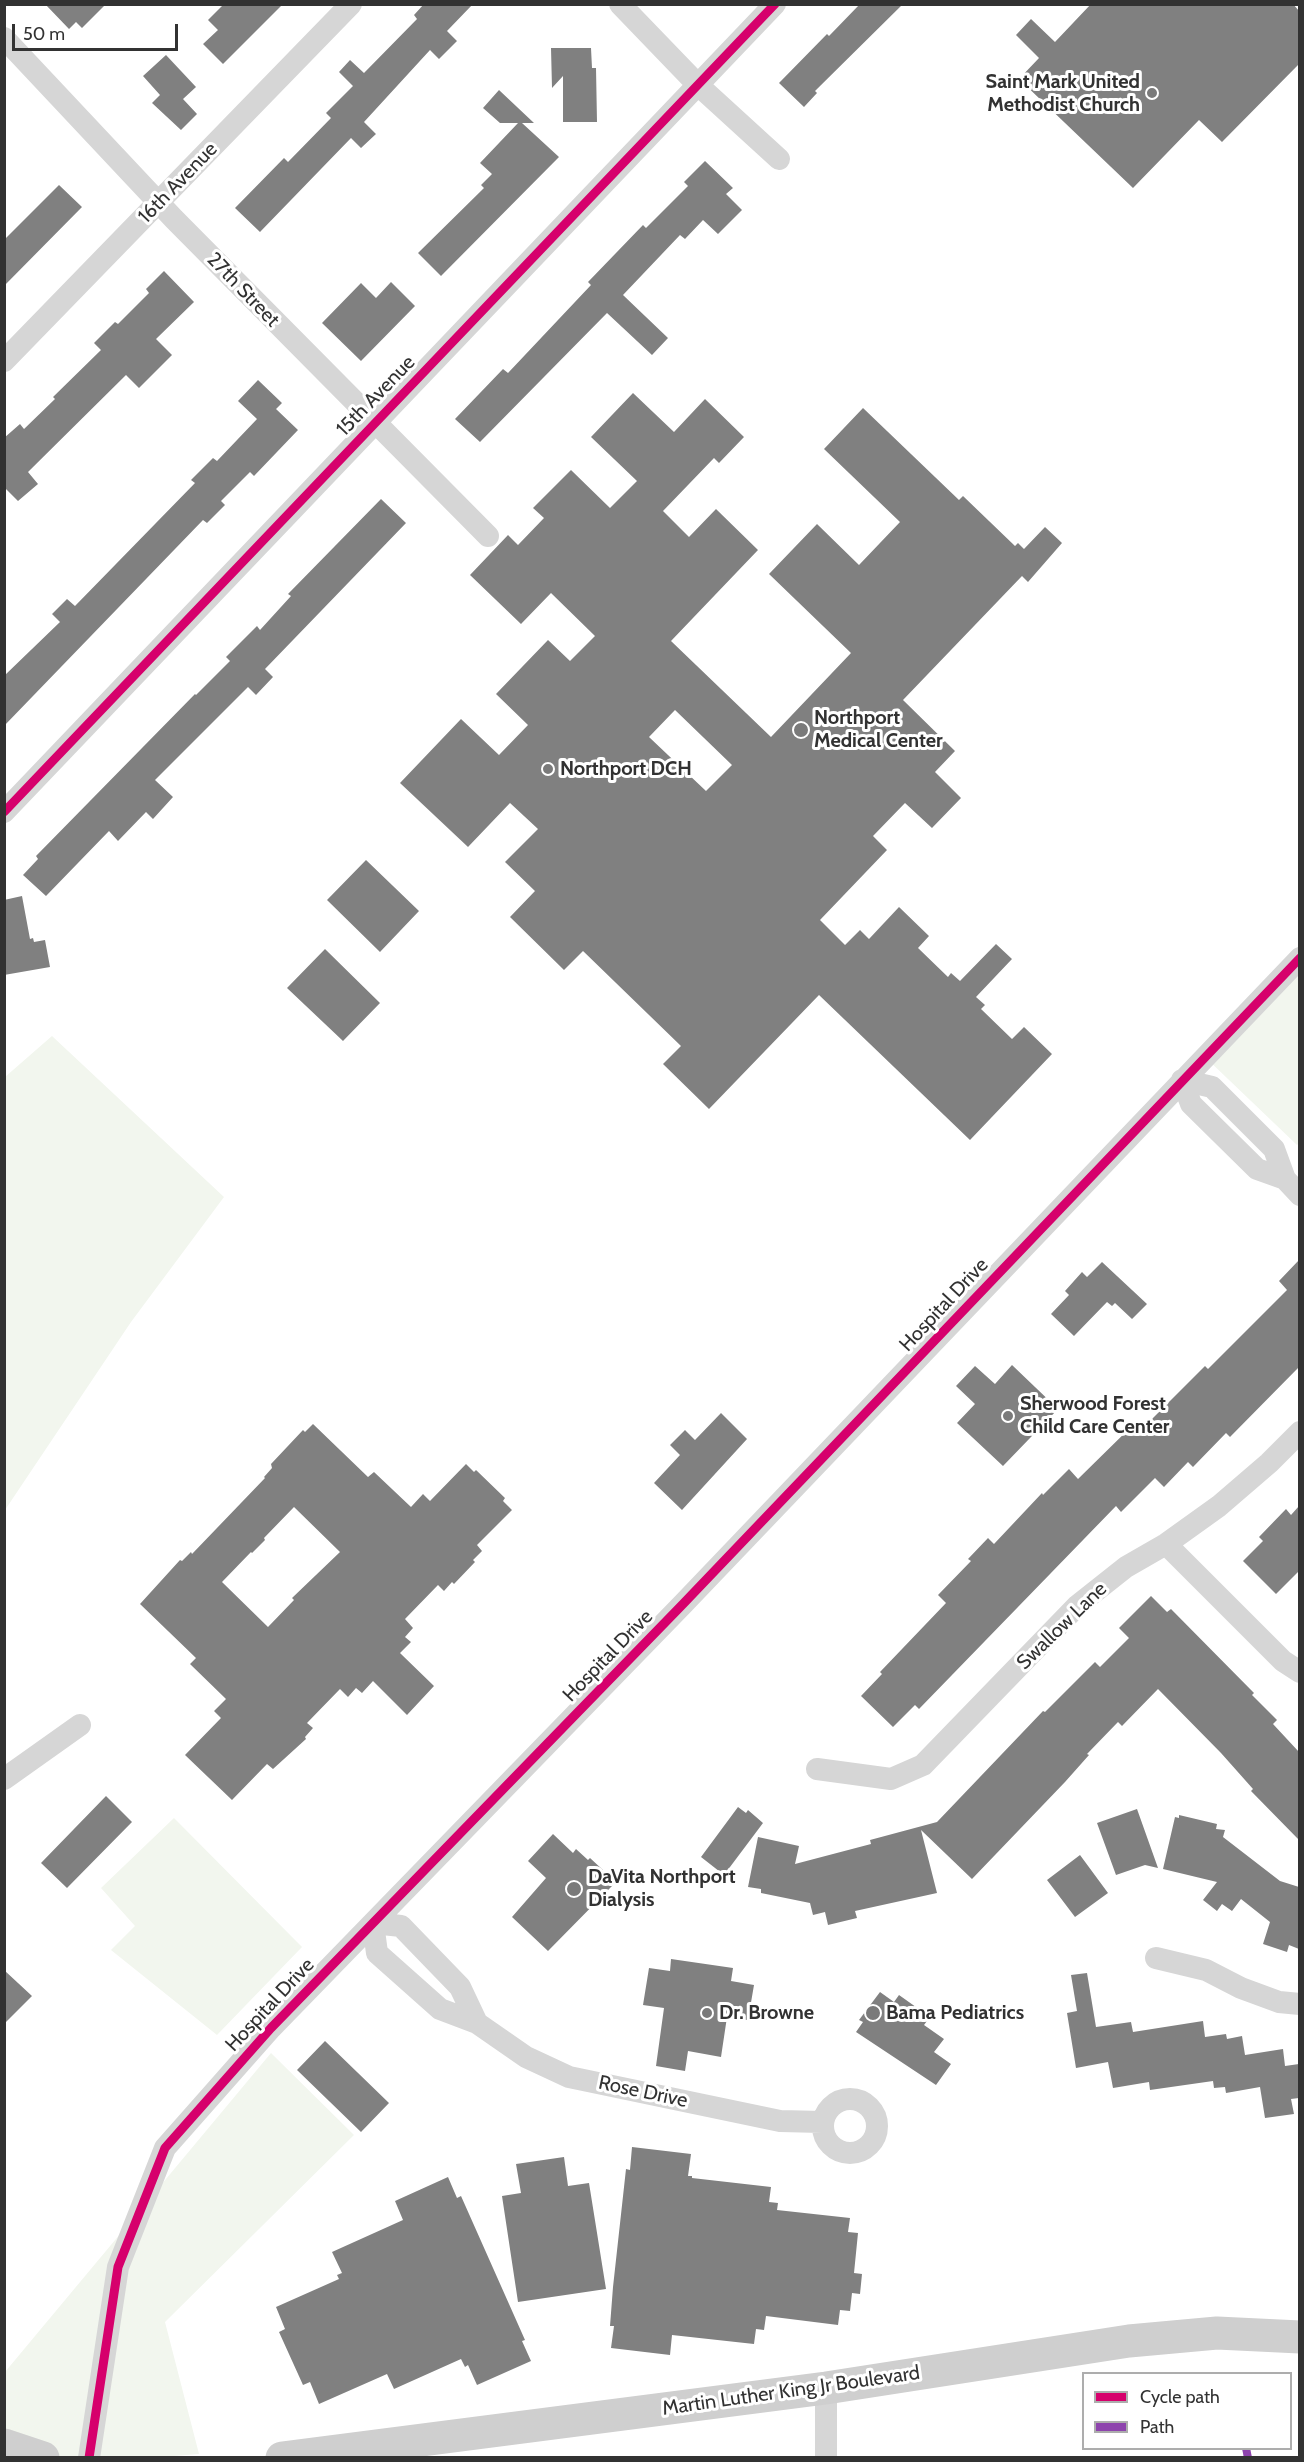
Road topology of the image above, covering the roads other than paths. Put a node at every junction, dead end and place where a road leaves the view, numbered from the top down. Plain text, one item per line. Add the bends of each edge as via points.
1 (351, 4) edge
2 (620, 4) edge
3 (774, 4) edge
4 (4, 38) edge
5 (698, 85) junction
6 (779, 159) dead end
7 (158, 203) junction
8 (4, 361) edge
9 (374, 424) junction
10 (488, 536) dead end
11 (4, 812) edge
12 (1299, 958) edge
13 (1182, 1080) junction
14 (1292, 1187) edge
15 (1299, 1432) edge
16 (1166, 1544) junction
17 (1299, 1672) edge
18 (80, 1725) dead end
19 (817, 1769) dead end
20 (4, 1779) edge
21 (374, 1923) junction
22 (1156, 1958) dead end
23 (1299, 2004) edge
24 (477, 2023) junction
25 (823, 2122) dead end
26 (1299, 2337) edge
27 (826, 2388) junction
28 (4, 2445) edge
29 (43, 2457) edge
30 (89, 2457) edge
31 (282, 2457) edge
32 (826, 2457) edge

1 - 7 street, 16th Avenue
2 - 5 street
3 - 5 street, 15th Avenue
4 - 7 street, 27th Street
5 - 6 street
5 - 9 street, 15th Avenue
7 - 8 street, 16th Avenue
7 - 9 street, 27th Street
9 - 10 street, 27th Street
9 - 11 street, 15th Avenue
12 - 13 street, Hospital Drive
13 - 14 street via 1191,1104 1257,1169
13 - 21 street, Hospital Drive via 962,1314
15 - 16 street, Swallow Lane via 1220,1506
16 - 17 street via 1283,1661
16 - 19 street, Swallow Lane via 1126,1567 1078,1605 923,1765 891,1779
18 - 20 street
21 - 24 street, Rose Drive via 401,1926 460,1987
21 - 24 street, Rose Drive via 377,1953 440,2009
21 - 30 street, Hospital Drive via 271,2028 165,2148 118,2266
22 - 23 street via 1206,1970 1279,2002
24 - 25 street, Rose Drive via 526,2057 569,2077 780,2121
26 - 27 main road, Martin Luther King Jr Boulevard via 1217,2334 1129,2341
27 - 31 main road, Martin Luther King Jr Boulevard
27 - 32 street
28 - 29 main road

